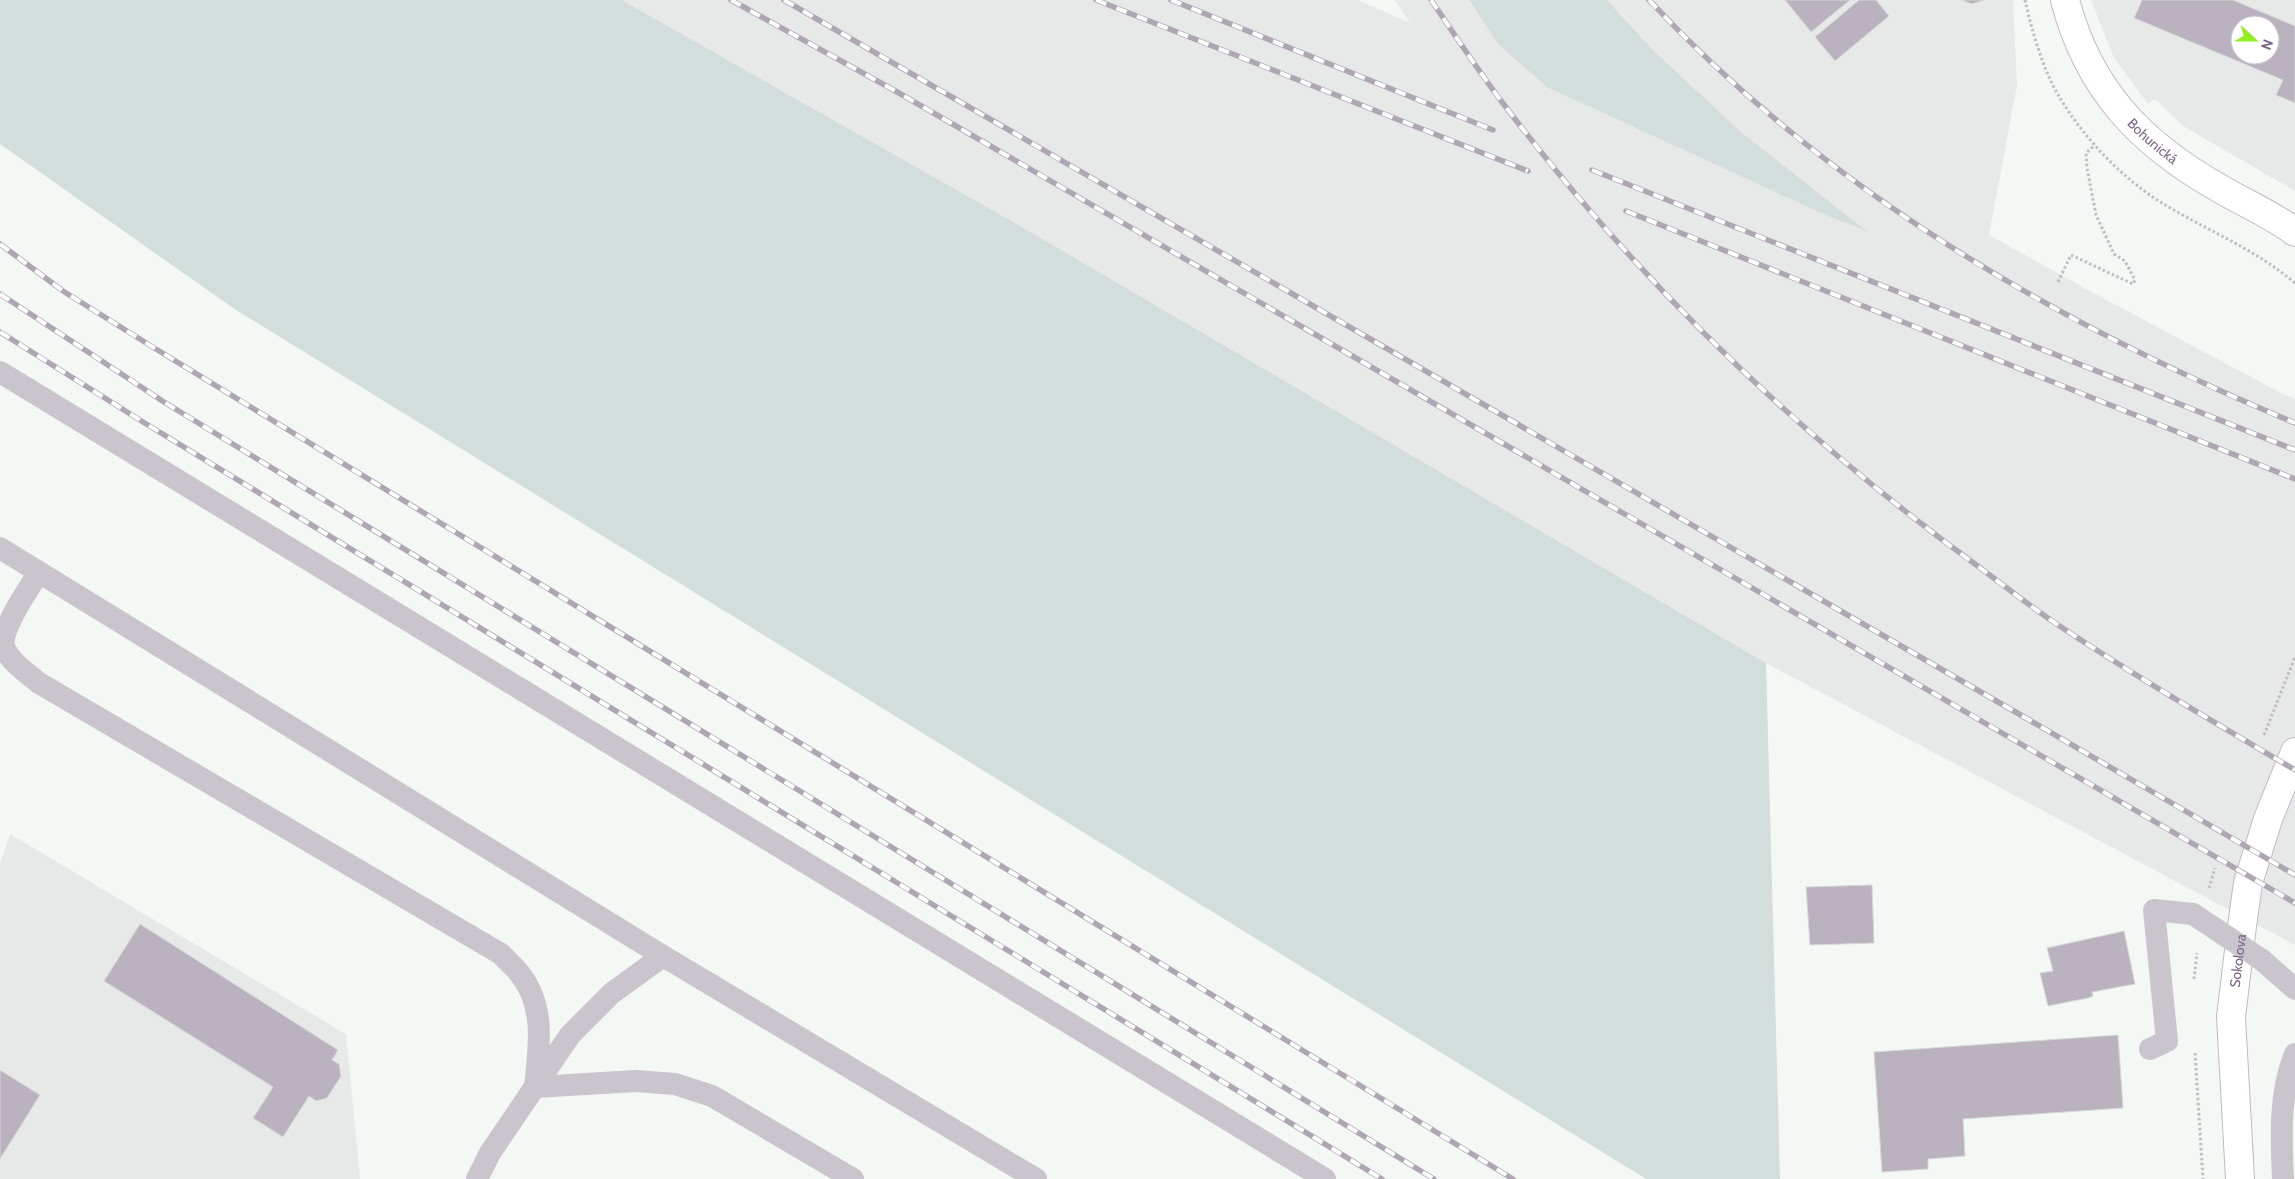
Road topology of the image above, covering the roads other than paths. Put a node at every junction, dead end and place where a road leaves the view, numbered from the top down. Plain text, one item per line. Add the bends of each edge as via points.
1 (2065, 0) edge
2 (2295, 232) edge
3 (0, 372) edge
4 (0, 548) edge
5 (39, 572) junction
6 (2295, 752) edge
7 (663, 956) junction
8 (2295, 989) edge
9 (2150, 1049) dead end
10 (2295, 1054) edge
11 (535, 1087) junction
12 (477, 1179) edge
13 (853, 1179) edge
14 (1036, 1179) edge
15 (1324, 1179) edge
16 (2240, 1179) edge
17 (2283, 1179) edge

1 - 2 street, Bohunická via 2086,61 2128,121 2174,162
3 - 15 lane
4 - 5 lane
5 - 7 lane
5 - 11 lane via 5,627 4,646 16,665 39,683 501,954 521,974 536,1002 540,1034
6 - 16 street, Sokolova via 2268,819 2248,882 2240,935 2231,1017
7 - 11 lane via 612,993 570,1035
7 - 14 lane
8 - 9 lane, bridge via 2262,960 2193,914 2154,910 2167,1041
10 - 17 lane via 2281,1125
11 - 12 lane via 490,1153
11 - 13 lane via 636,1082 675,1084 712,1096

